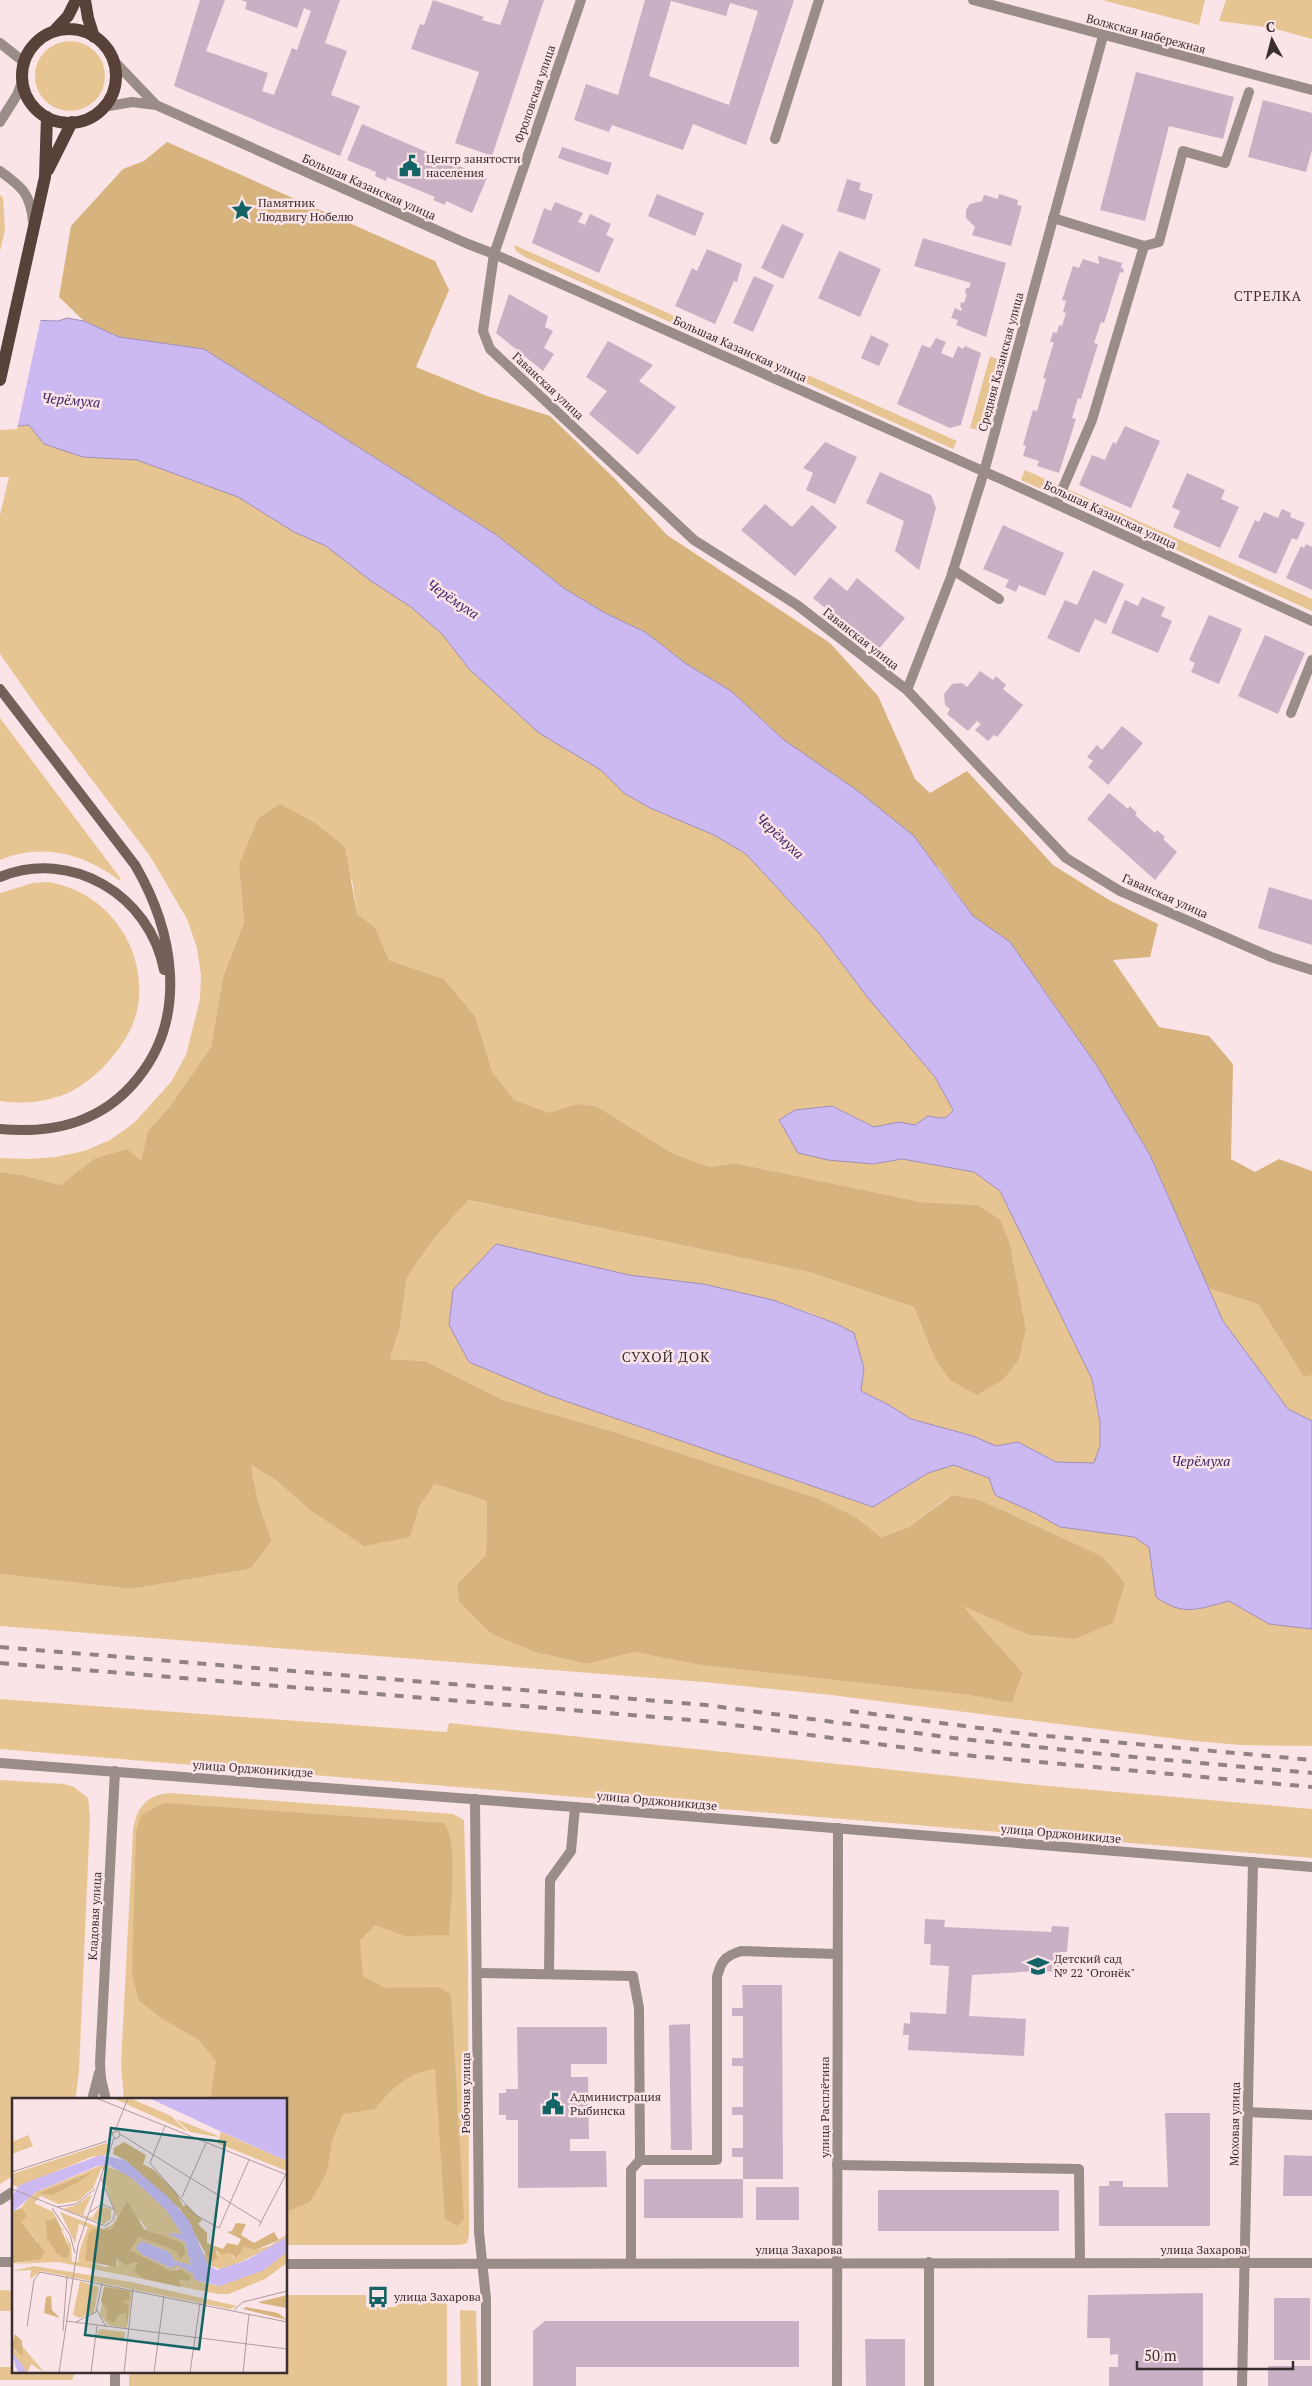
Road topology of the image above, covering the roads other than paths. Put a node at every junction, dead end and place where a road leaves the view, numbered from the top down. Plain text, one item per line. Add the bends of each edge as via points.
1 (76, 0) edge
2 (85, 0) edge
3 (581, 0) edge
4 (819, 0) edge
5 (973, 0) edge
6 (54, 31) junction
7 (1103, 36) junction
8 (94, 37) junction
9 (0, 43) edge
10 (113, 60) junction
11 (24, 62) junction
12 (22, 82) junction
13 (1312, 90) edge
14 (1249, 92) dead end
15 (156, 105) junction
16 (103, 107) junction
17 (47, 117) junction
18 (0, 122) edge
19 (72, 122) junction
20 (774, 139) dead end
21 (0, 171) edge
22 (45, 177) junction
23 (1053, 218) junction
24 (34, 225) junction
25 (1144, 246) junction
26 (494, 254) junction
27 (0, 380) edge
28 (984, 472) junction
29 (1056, 504) junction
30 (953, 570) junction
31 (999, 599) dead end
32 (1312, 621) edge
33 (1312, 660) edge
34 (0, 689) edge
35 (907, 690) junction
36 (1291, 714) dead end
37 (0, 877) edge
38 (1312, 970) edge
39 (167, 1020) junction
40 (0, 1129) edge
41 (0, 1763) edge
42 (115, 1771) junction
43 (475, 1799) junction
44 (575, 1807) junction
45 (838, 1828) junction
46 (1253, 1862) junction
47 (1312, 1867) edge
48 (837, 1954) junction
49 (478, 1973) junction
50 (549, 1974) junction
51 (100, 2062) junction
52 (92, 2098) edge
53 (106, 2098) edge
54 (1247, 2112) junction
55 (1312, 2115) edge
56 (640, 2160) junction
57 (837, 2165) junction
58 (12, 2192) edge
59 (0, 2200) edge
60 (836, 2262) junction
61 (929, 2262) junction
62 (1080, 2262) junction
63 (1244, 2262) junction
64 (482, 2263) junction
65 (631, 2263) junction
66 (1312, 2263) edge
67 (288, 2264) edge
68 (486, 2386) edge
69 (837, 2386) edge
70 (929, 2386) edge
71 (1242, 2386) edge

1 - 6 main road via 68,16
2 - 8 main road
3 - 26 street, Фроловская улица
4 - 20 street
5 - 7 street, Волжская набережная
6 - 8 main road via 75,30
6 - 11 main road via 37,41
7 - 13 street, Волжская набережная
7 - 23 street, Средняя Казанская улица
8 - 10 main road
9 - 11 street
10 - 15 street
10 - 16 main road via 115,82
11 - 12 main road
12 - 17 main road via 28,99
12 - 18 street
14 - 25 street via 1225,163 1183,151 1158,242
15 - 16 street via 132,102
15 - 26 street, Большая Казанская улица
16 - 19 main road via 89,118
17 - 19 main road via 59,122
17 - 22 main road
19 - 22 main road
21 - 24 street via 22,188 32,208
22 - 24 main road
23 - 25 street
23 - 28 street, Средняя Казанская улица
24 - 27 main road
25 - 29 street via 1092,420
26 - 28 street, Большая Казанская улица
26 - 35 street, Гаванская улица via 482,331 490,349 694,540 797,605
28 - 29 street, Большая Казанская улица
28 - 30 street, Средняя Казанская улица
29 - 32 street, Большая Казанская улица
30 - 31 street
30 - 35 street, Средняя Казанская улица
33 - 36 street
34 - 39 main road via 135,865 151,892 168,951 170,999
35 - 38 street, Гаванская улица via 1066,858 1120,891 1271,957
37 - 39 main road via 31,868 65,869 87,876 131,905 146,923 163,962
39 - 40 main road via 160,1044 147,1066 116,1101 97,1115 52,1129
41 - 42 street, улица Орджоникидзе
42 - 43 street, улица Орджоникидзе
42 - 51 street, Кладовая улица
43 - 44 street, улица Орджоникидзе
43 - 49 street, Рабочая улица
44 - 45 street, улица Орджоникидзе
44 - 50 street via 571,1851 550,1880
45 - 46 street, улица Орджоникидзе
45 - 48 street, улица Расплётина
46 - 47 street, улица Орджоникидзе
46 - 54 street, Моховая улица
48 - 56 street via 741,1952 727,1956 720,1964 718,1976 717,2160
48 - 57 street, улица Расплётина
49 - 50 street
49 - 64 street, Рабочая улица via 479,2232
50 - 56 street via 633,1976 639,2008
51 - 52 street
51 - 53 street
54 - 55 street
54 - 63 street, Моховая улица
56 - 65 street via 632,2170
57 - 60 street, улица Расплётина
57 - 62 street via 1079,2169
58 - 59 street
60 - 61 street, улица Захарова
60 - 65 street, улица Захарова
60 - 69 street, улица Расплётина
61 - 62 street, улица Захарова
61 - 70 street
62 - 63 street, улица Захарова
63 - 66 street, улица Захарова
63 - 71 street, Моховая улица
64 - 65 street, улица Захарова
64 - 67 street, улица Захарова
64 - 68 street, Рабочая улица via 486,2299

